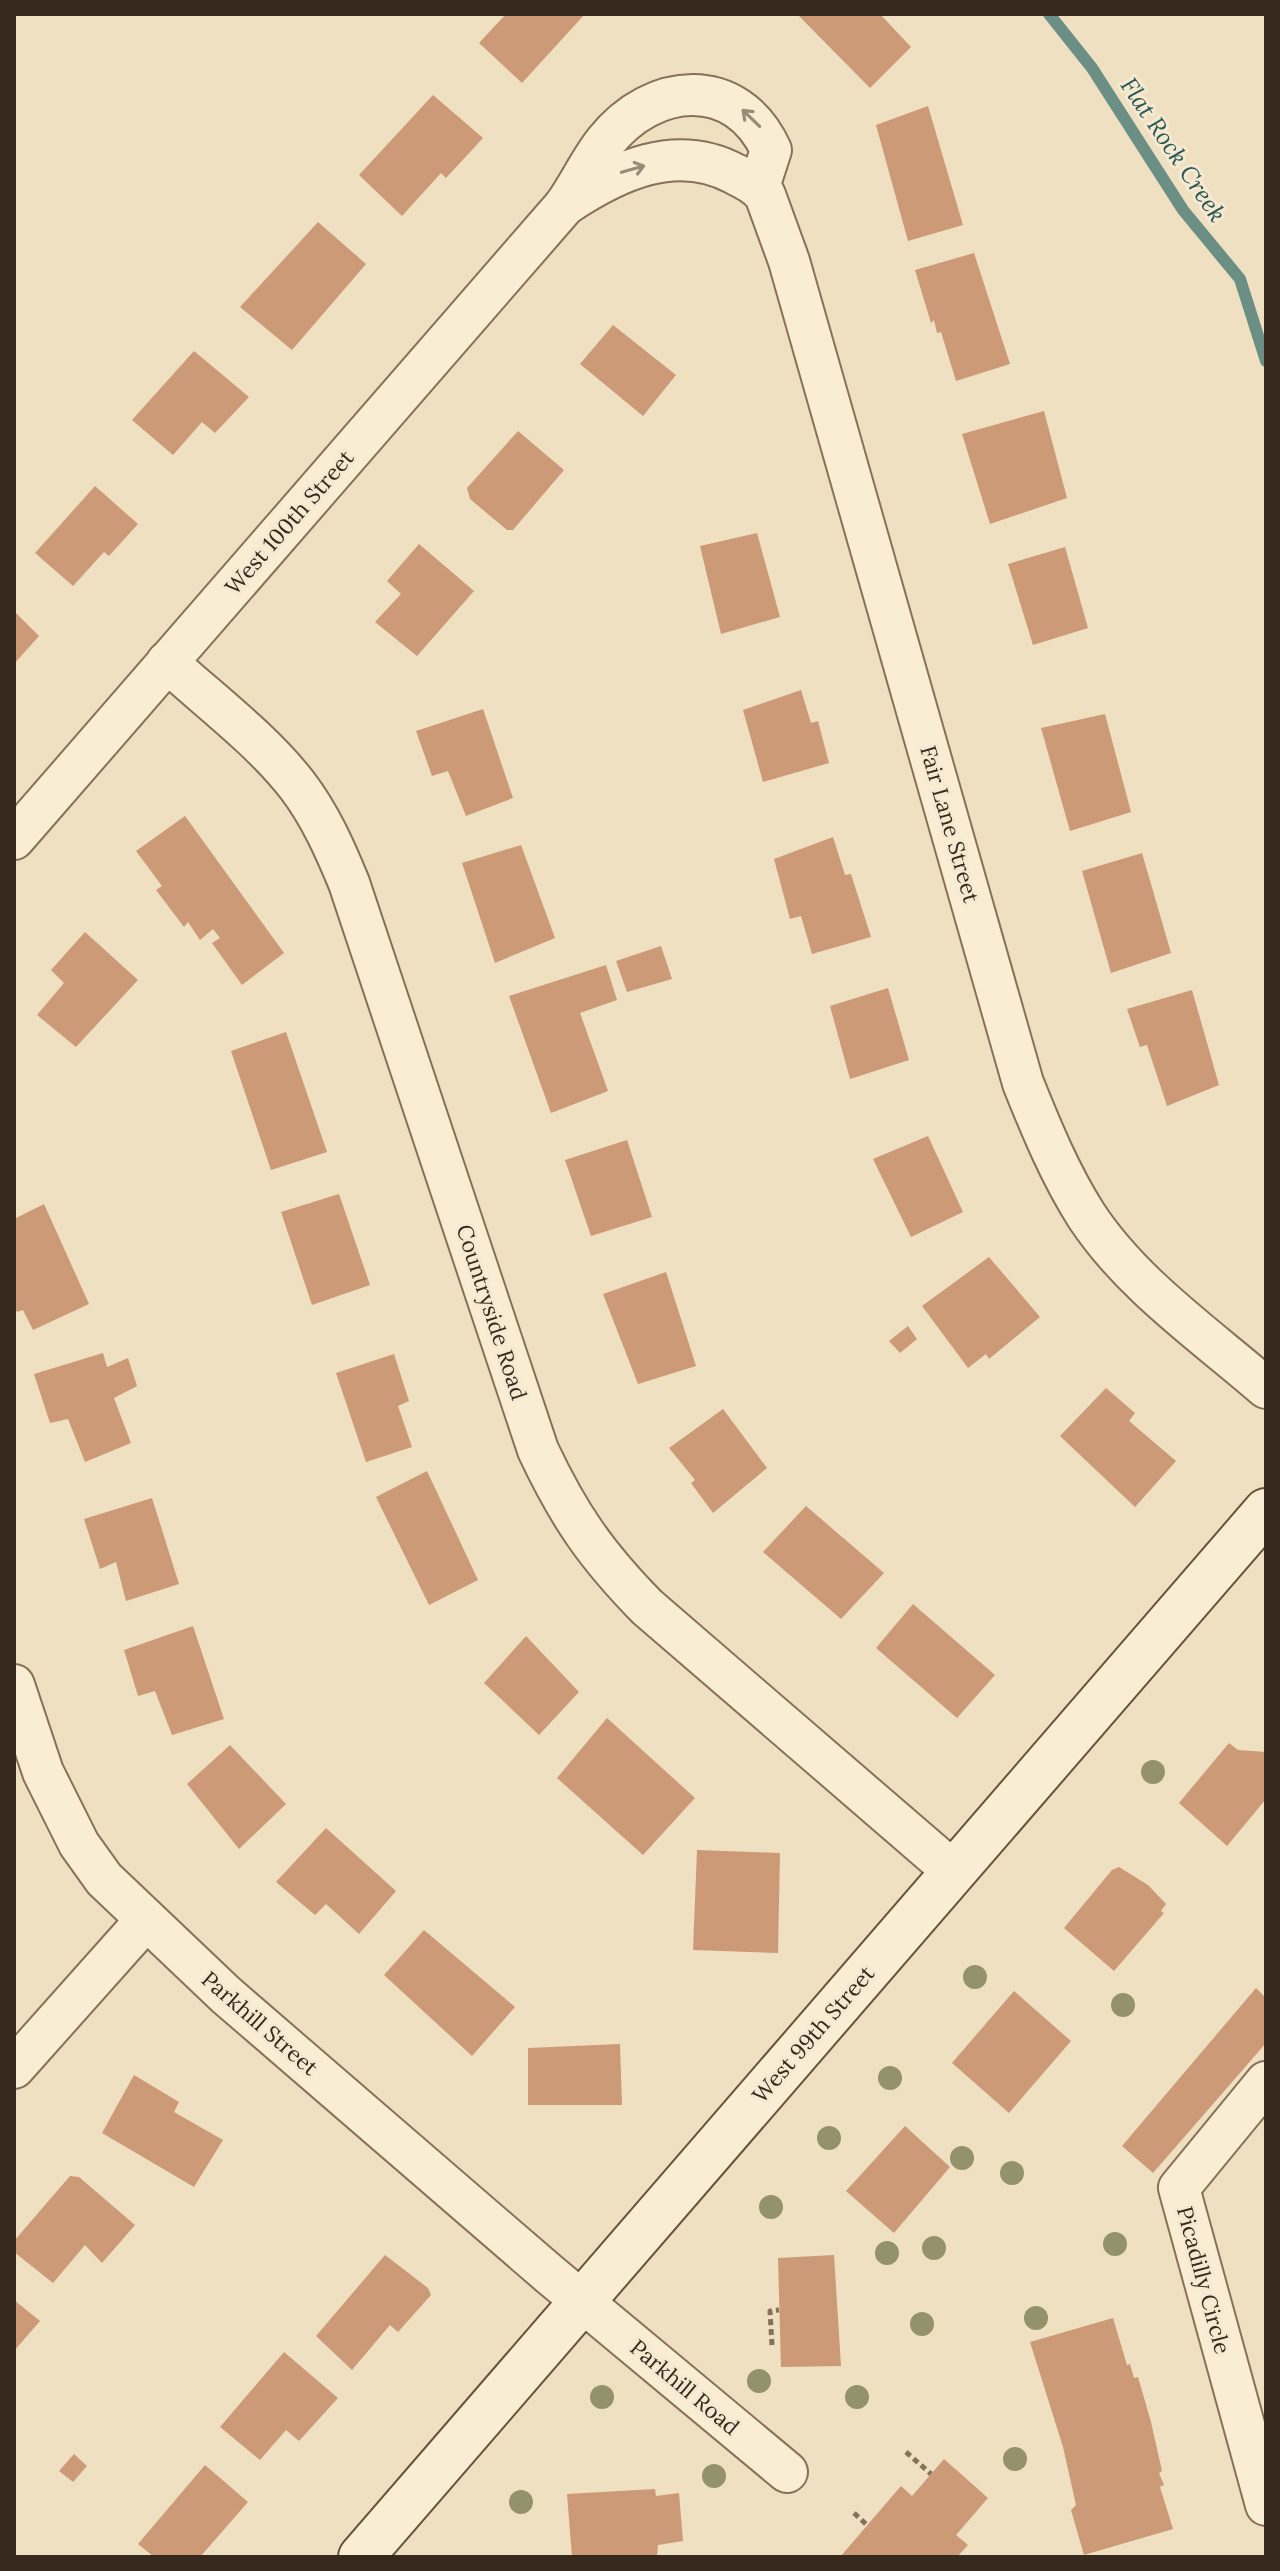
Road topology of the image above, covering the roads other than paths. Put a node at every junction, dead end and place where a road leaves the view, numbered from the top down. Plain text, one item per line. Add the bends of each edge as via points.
1 (759, 187) junction
2 (565, 205) junction
3 (167, 662) junction
4 (14, 839) edge
5 (1266, 1388) edge
6 (1266, 1511) edge
7 (14, 1685) edge
8 (953, 1871) junction
9 (145, 1921) junction
10 (14, 2068) edge
11 (1266, 2082) edge
12 (582, 2302) junction
13 (787, 2472) dead end
14 (1266, 2505) edge
15 (361, 2557) edge

2 -> 1 street, West 100th Street via 606,178 676,158 717,164
1 -> 2 street, West 100th Street via 771,150 753,118 724,99 702,94 651,103 606,140
1 - 5 street, Fair Lane Street via 789,261 1042,1133 1087,1215 1120,1258
2 - 3 street, West 100th Street
3 - 4 street, West 100th Street
3 - 8 street, Countryside Road via 270,755 328,832 538,1450 564,1506 647,1607
6 - 8 street, West 99th Street
7 - 9 street, Parkhill Street via 43,1772 79,1844
8 - 12 street, West 99th Street
9 - 10 street
9 - 12 street, Parkhill Street
11 - 14 street, Picadilly Circle via 1179,2188
12 - 13 street, Parkhill Road
12 - 15 street, West 99th Street

